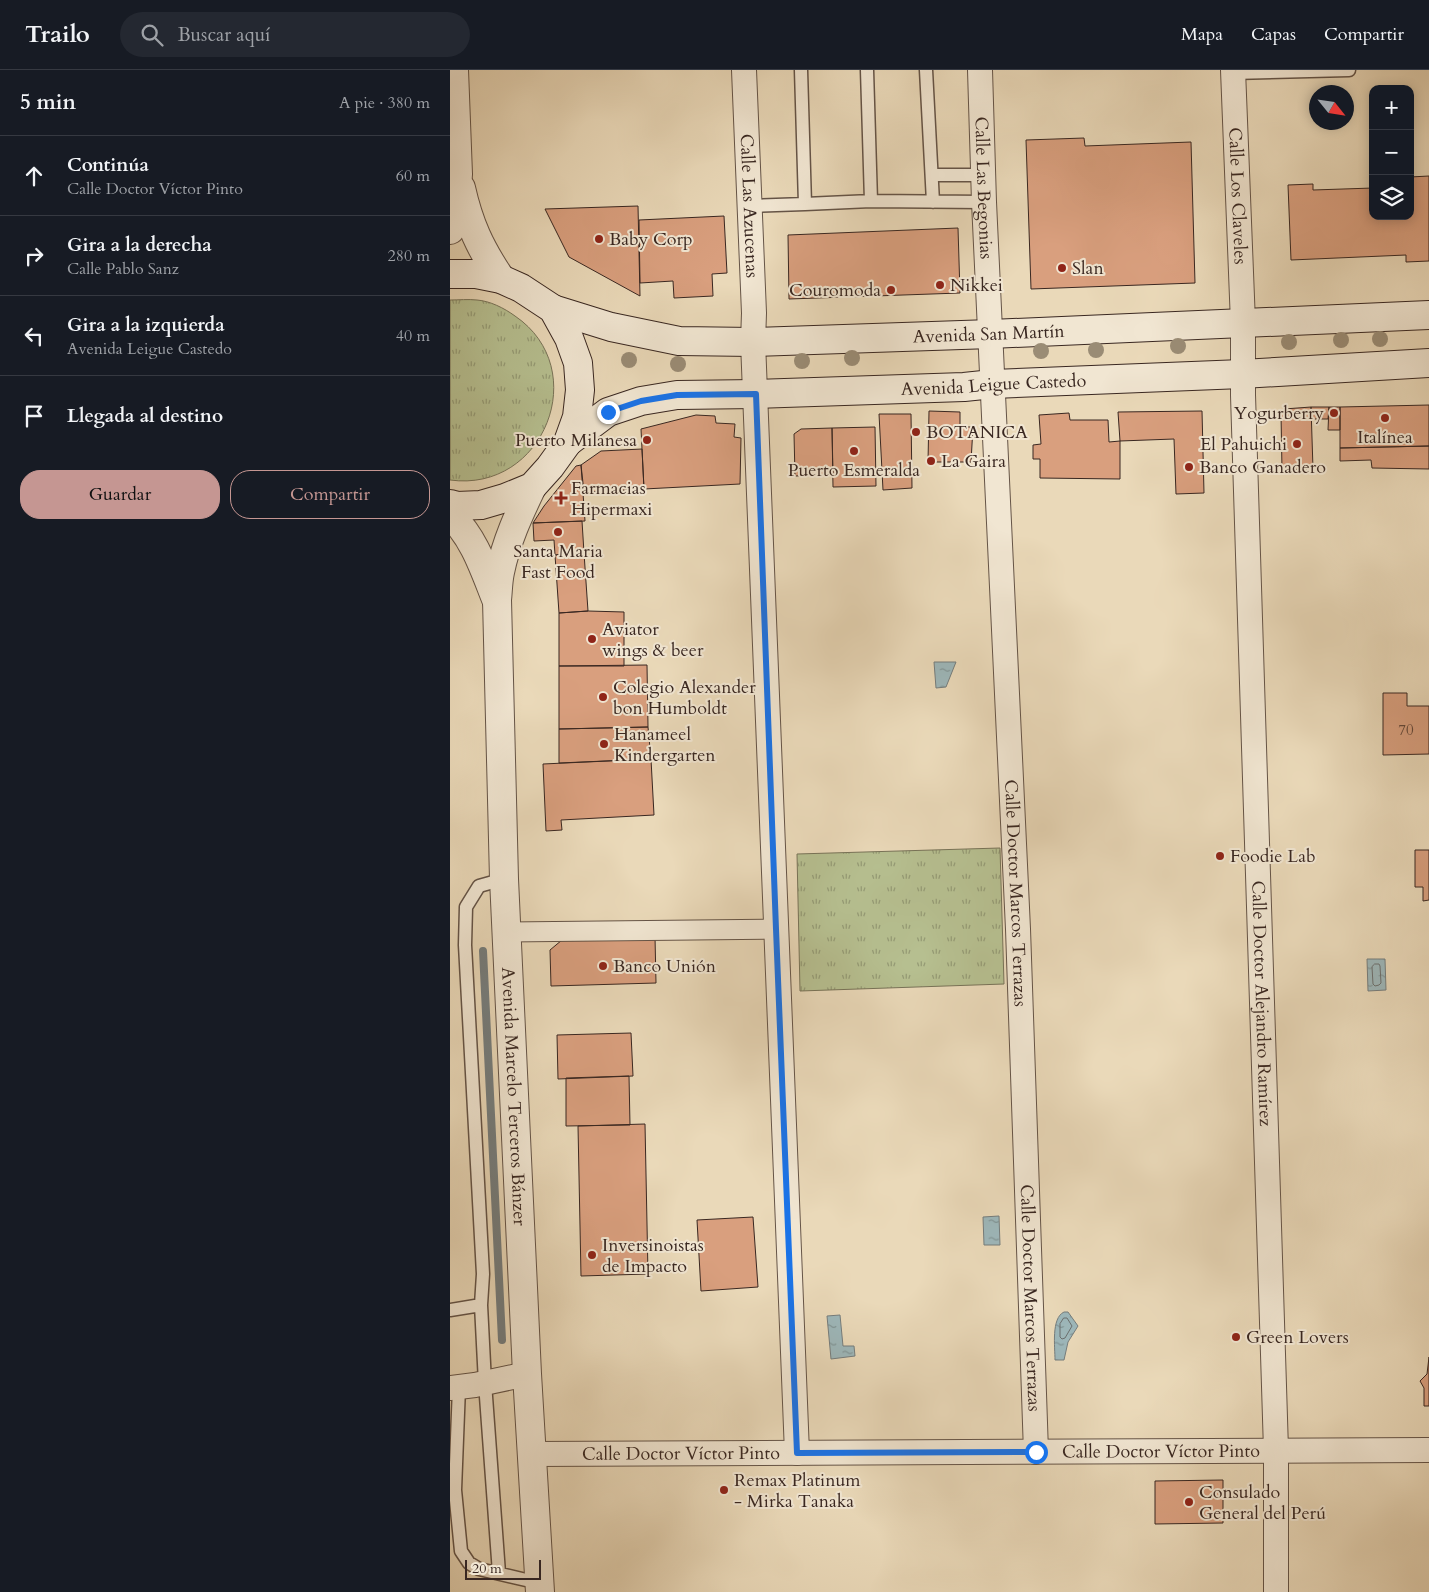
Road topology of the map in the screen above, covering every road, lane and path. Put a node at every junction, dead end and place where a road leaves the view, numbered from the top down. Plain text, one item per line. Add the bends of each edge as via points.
1 (744, 70) edge
2 (801, 70) edge
3 (867, 70) edge
4 (926, 70) edge
5 (980, 70) edge
6 (1349, 70) edge
7 (1284, 71) edge
8 (1233, 72) edge
9 (453, 79) edge
10 (458, 174) junction
11 (932, 175) junction
12 (984, 175) junction
13 (871, 201) junction
14 (933, 202) junction
15 (984, 202) junction
16 (805, 204) junction
17 (751, 206) junction
18 (451, 224) edge
19 (450, 274) edge
20 (501, 279) junction
21 (553, 309) junction
22 (1429, 315) edge
23 (1243, 323) junction
24 (991, 334) junction
25 (753, 342) junction
26 (1429, 364) edge
27 (1242, 374) junction
28 (993, 384) junction
29 (756, 394) junction
30 (568, 442) junction
31 (532, 486) junction
32 (450, 504) edge
33 (450, 515) edge
34 (497, 600) junction
35 (504, 879) junction
36 (776, 929) junction
37 (506, 932) junction
38 (481, 1305) junction
39 (450, 1310) edge
40 (527, 1374) junction
41 (485, 1383) junction
42 (454, 1387) edge
43 (1276, 1450) junction
44 (1429, 1450) edge
45 (1036, 1452) junction
46 (797, 1453) junction
47 (532, 1454) junction
48 (499, 1573) junction
49 (540, 1587) edge
50 (1276, 1592) edge

1 - 17 street, Calle Las Azucenas
2 - 16 lane
3 - 13 lane
4 - 11 lane
5 - 12 street, Calle Las Begonias
6 - 7 lane
7 - 8 lane
8 - 23 street, Calle Los Claveles
9 - 10 main road
10 - 18 main road
10 - 20 main road via 472,229
11 - 12 lane
11 - 14 lane
12 - 15 street, Calle Las Begonias
13 - 14 lane
13 - 16 lane
14 - 15 lane
15 - 24 street, Calle Las Begonias
16 - 17 lane
17 - 25 street, Calle Las Azucenas
19 - 20 main road via 476,274
20 - 21 main road
21 - 25 main road, Avenida San Martín via 611,327 679,341
21 - 30 main road via 578,363 577,417
22 - 23 main road, Avenida San Martín
23 - 24 main road, Avenida San Martín
23 - 27 street, Calle Doctor Alejandro Ramírez
24 - 25 main road, Avenida San Martín
24 - 28 street, Calle Doctor Marcos Terrazas
25 - 29 street, Calle Las Azucenas
26 - 27 main road, Avenida Leigue Castedo
27 - 28 main road, Avenida Leigue Castedo
27 - 43 street, Calle Doctor Alejandro Ramírez
28 - 29 main road, Avenida Leigue Castedo
28 - 45 street, Calle Doctor Marcos Terrazas via 1018,929
29 - 30 main road, Avenida Leigue Castedo via 677,395 641,401 608,412
29 - 36 street, Calle Las Azucenas
30 - 31 main road
31 - 32 main road via 481,506
31 - 34 main road, Avenida Marcelo Terceros Bánzer via 506,546
33 - 34 main road, Avenida Marcelo Terceros Bánzer via 475,548
34 - 35 main road, Avenida Marcelo Terceros Bánzer
35 - 37 main road, Avenida Marcelo Terceros Bánzer
35 - 38 lane via 479,886 466,907 465,945 483,1274
36 - 37 street
36 - 46 street, Calle Las Azucenas
37 - 40 main road, Avenida Marcelo Terceros Bánzer
38 - 39 lane
38 - 41 lane
40 - 41 street
40 - 47 main road, Avenida Marcelo Terceros Bánzer
41 - 42 street
41 - 48 lane
42 - 48 lane via 455,1490 461,1551 469,1563 479,1569
43 - 44 street, Calle Doctor Víctor Pinto
43 - 45 street, Calle Doctor Víctor Pinto
43 - 50 street, Calle Doctor Alejandro Ramírez
45 - 46 street, Calle Doctor Víctor Pinto
46 - 47 street, Calle Doctor Víctor Pinto
47 - 49 main road, Avenida Marcelo Terceros Bánzer
48 - 49 lane

